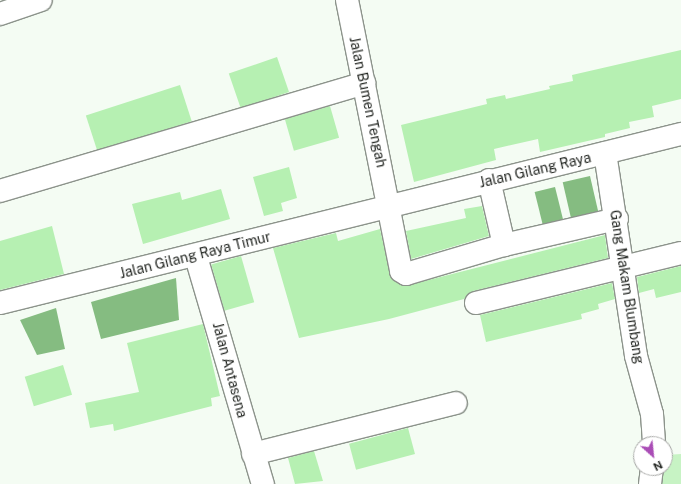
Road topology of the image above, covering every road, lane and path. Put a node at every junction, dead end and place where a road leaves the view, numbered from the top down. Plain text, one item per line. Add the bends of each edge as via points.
1 (41, 0) edge
2 (348, 0) edge
3 (0, 14) edge
4 (364, 83) junction
5 (681, 134) edge
6 (606, 153) junction
7 (489, 180) junction
8 (0, 191) edge
9 (390, 205) junction
10 (617, 219) junction
11 (504, 245) junction
12 (681, 253) edge
13 (196, 257) junction
14 (625, 265) junction
15 (0, 303) edge
16 (476, 303) dead end
17 (456, 403) dead end
18 (653, 436) edge
19 (253, 454) junction
20 (263, 484) edge

1 - 3 street
2 - 4 street, Jalan Bumen Tengah
4 - 8 street
4 - 9 street, Jalan Bumen Tengah
5 - 6 street, Jalan Gilang Raya
6 - 7 street, Jalan Gilang Raya
6 - 10 street, Gang Makam Blumbang
7 - 9 street, Jalan Gilang Raya
7 - 11 street
9 - 11 street, Jalan Bumen Tengah via 399,264 406,274
9 - 13 street, Jalan Gilang Raya Timur
10 - 11 street
10 - 14 street, Gang Makam Blumbang
12 - 14 street
13 - 15 street, Jalan Gilang Raya Timur
13 - 19 street, Jalan Antasena via 226,350
14 - 16 street
14 - 18 street, Gang Makam Blumbang via 636,356 652,414
17 - 19 street
19 - 20 street, Jalan Antasena

